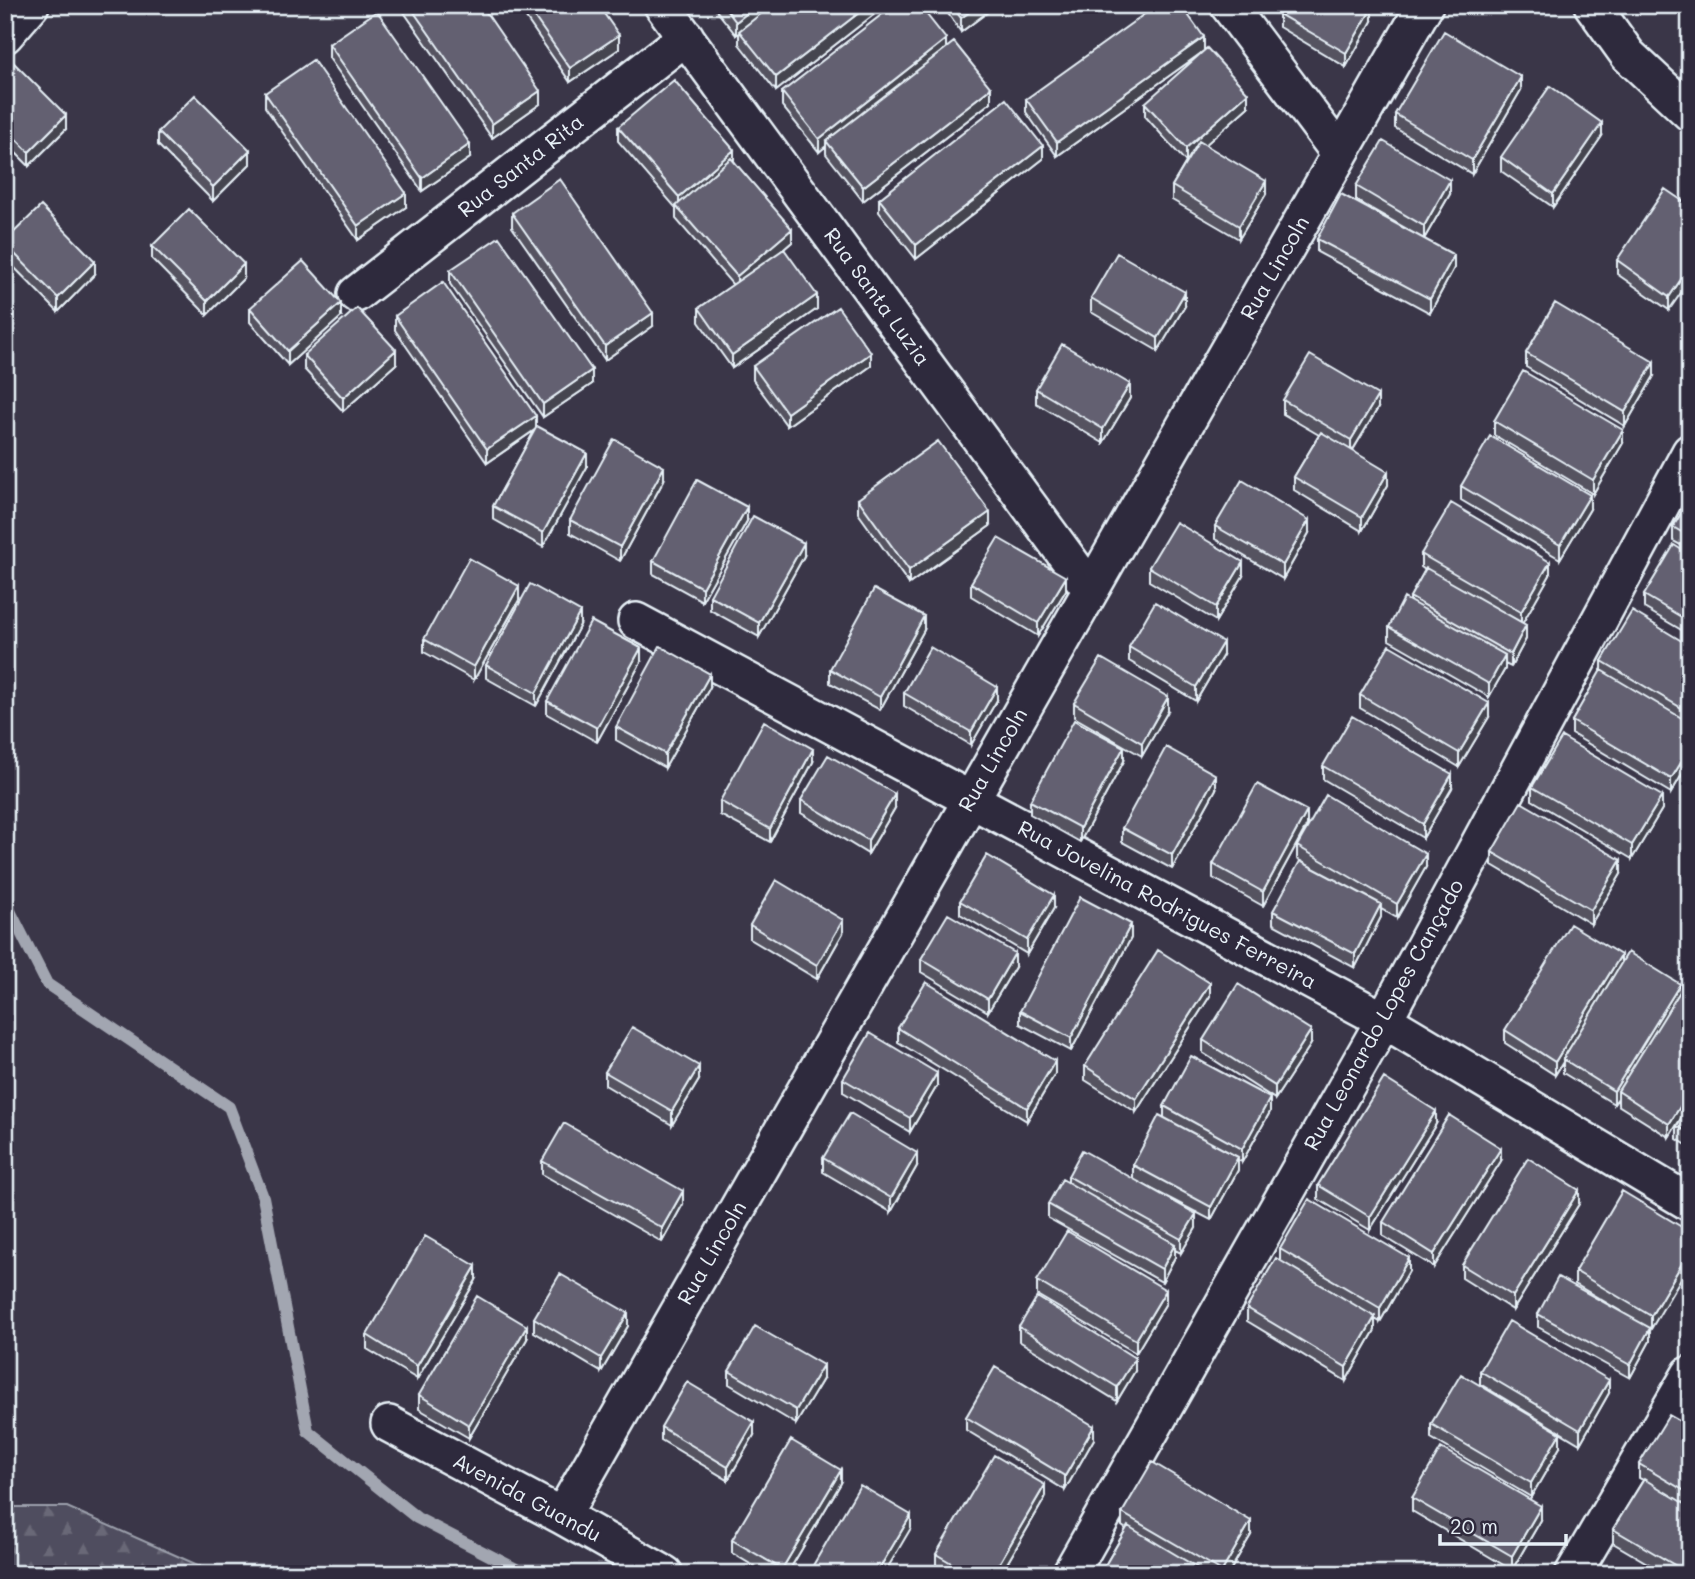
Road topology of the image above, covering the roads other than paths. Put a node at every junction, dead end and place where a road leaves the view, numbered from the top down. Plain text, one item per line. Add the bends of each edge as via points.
1 (31, 5) edge
2 (662, 5) edge
3 (1228, 5) edge
4 (1425, 5) edge
5 (1592, 5) edge
6 (5, 34) edge
7 (686, 37) junction
8 (1690, 113) edge
9 (1340, 154) junction
10 (356, 294) dead end
11 (1690, 452) edge
12 (1091, 590) junction
13 (636, 621) dead end
14 (970, 801) junction
15 (1384, 1020) junction
16 (1690, 1203) edge
17 (1690, 1374) edge
18 (389, 1424) dead end
19 (562, 1516) junction
20 (665, 1574) edge
21 (1070, 1574) edge
22 (1573, 1574) edge

1 - 6 street
2 - 7 street, Rua Santa Luzia
3 - 9 street
4 - 9 street, Rua Lincoln
5 - 8 street via 1628,55
7 - 10 street, Rua Santa Rita
7 - 12 street, Rua Santa Luzia
9 - 12 street, Rua Lincoln
11 - 15 street, Rua Leonardo Lopes Cançado
12 - 14 street, Rua Lincoln
13 - 14 street, Rua Jovelina Rodrigues Ferreira
14 - 15 street, Rua Jovelina Rodrigues Ferreira
14 - 19 street, Rua Lincoln
15 - 16 street, Rua Jovelina Rodrigues Ferreira
15 - 21 street, Rua Leonardo Lopes Cançado
17 - 22 street
18 - 19 street, Avenida Guandu
19 - 20 street, Avenida Guandu

